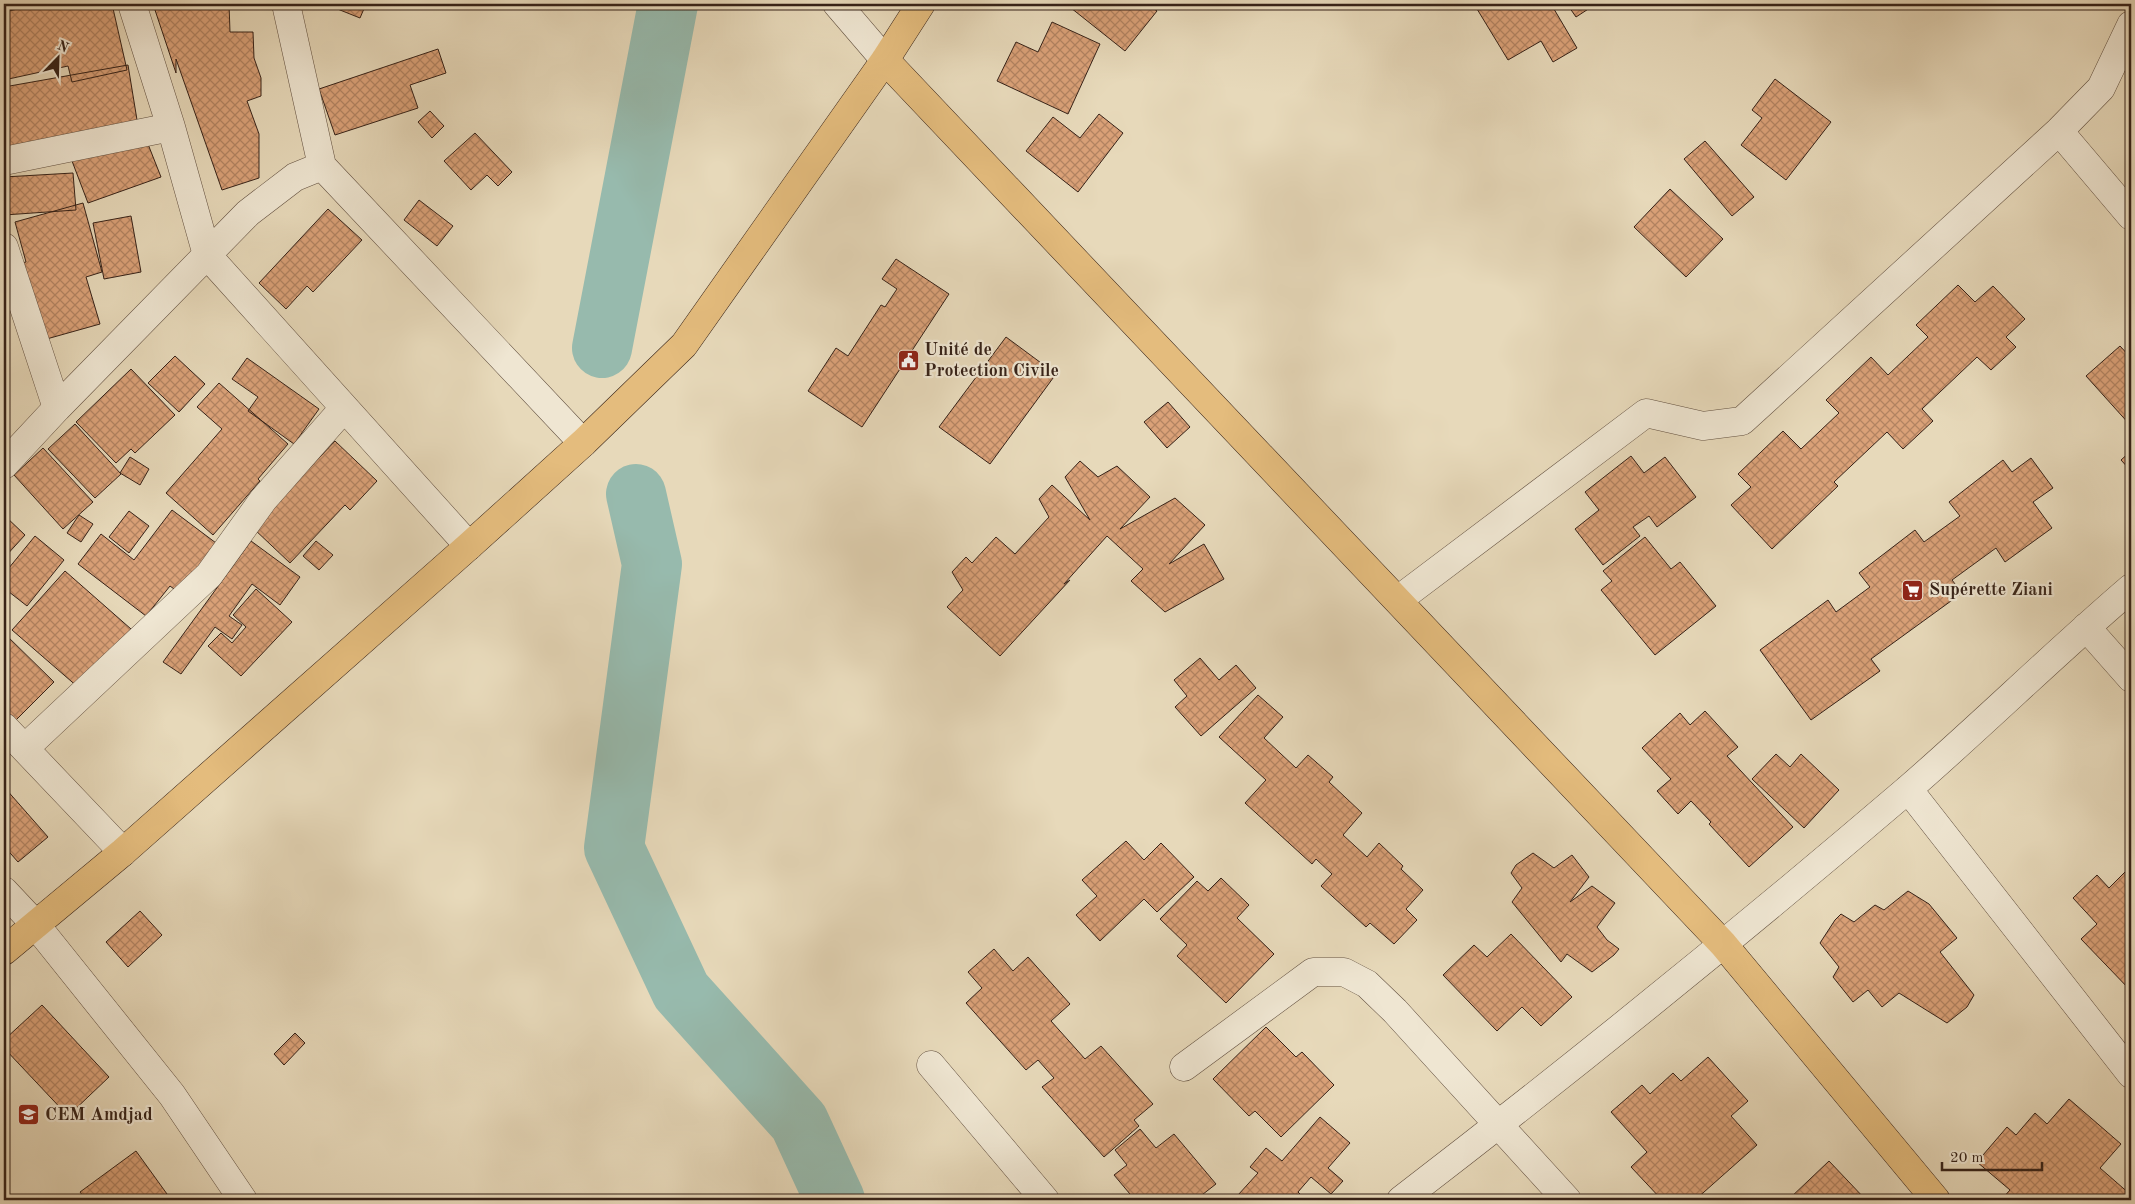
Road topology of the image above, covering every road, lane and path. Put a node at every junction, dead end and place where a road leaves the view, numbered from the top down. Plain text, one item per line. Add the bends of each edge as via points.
1 (132, 4) edge
2 (286, 4) edge
3 (837, 4) edge
4 (921, 4) edge
5 (2131, 25) edge
6 (884, 60) junction
7 (172, 127) junction
8 (2059, 131) junction
9 (4, 161) edge
10 (322, 166) junction
11 (2131, 216) edge
12 (4, 247) edge
13 (207, 255) junction
14 (57, 408) junction
15 (344, 408) junction
16 (582, 443) junction
17 (4, 465) edge
18 (469, 546) junction
19 (2131, 588) edge
20 (1398, 600) junction
21 (2086, 627) junction
22 (2131, 678) edge
23 (4, 727) edge
24 (25, 748) junction
25 (1908, 789) junction
26 (123, 852) junction
27 (4, 891) edge
28 (35, 924) junction
29 (1723, 944) junction
30 (4, 951) edge
31 (931, 1065) dead end
32 (1184, 1067) dead end
33 (2130, 1071) edge
34 (1499, 1125) junction
35 (243, 1200) edge
36 (1045, 1200) edge
37 (1401, 1200) edge
38 (1567, 1200) edge
39 (1936, 1200) edge

1 - 7 street
2 - 10 street
3 - 6 street
4 - 6 main road
5 - 8 street via 2101,88
6 - 16 main road via 684,344
6 - 20 main road
7 - 9 street
7 - 13 street
8 - 11 street
8 - 20 street via 1742,421 1703,426 1646,413
10 - 13 street via 295,177 248,213
10 - 16 street
12 - 14 street
13 - 14 street
13 - 15 street
14 - 17 street
15 - 18 street
15 - 24 street via 263,500 209,574
16 - 18 main road
18 - 26 main road
19 - 21 street
20 - 29 main road
21 - 22 street
21 - 25 street
23 - 24 street
24 - 26 street
25 - 29 street
25 - 33 street
26 - 28 main road
27 - 28 street
28 - 30 main road
28 - 35 street via 172,1095
29 - 34 street
29 - 39 main road
31 - 36 street
32 - 34 street via 1313,972 1344,972 1367,984
34 - 37 street
34 - 38 street

